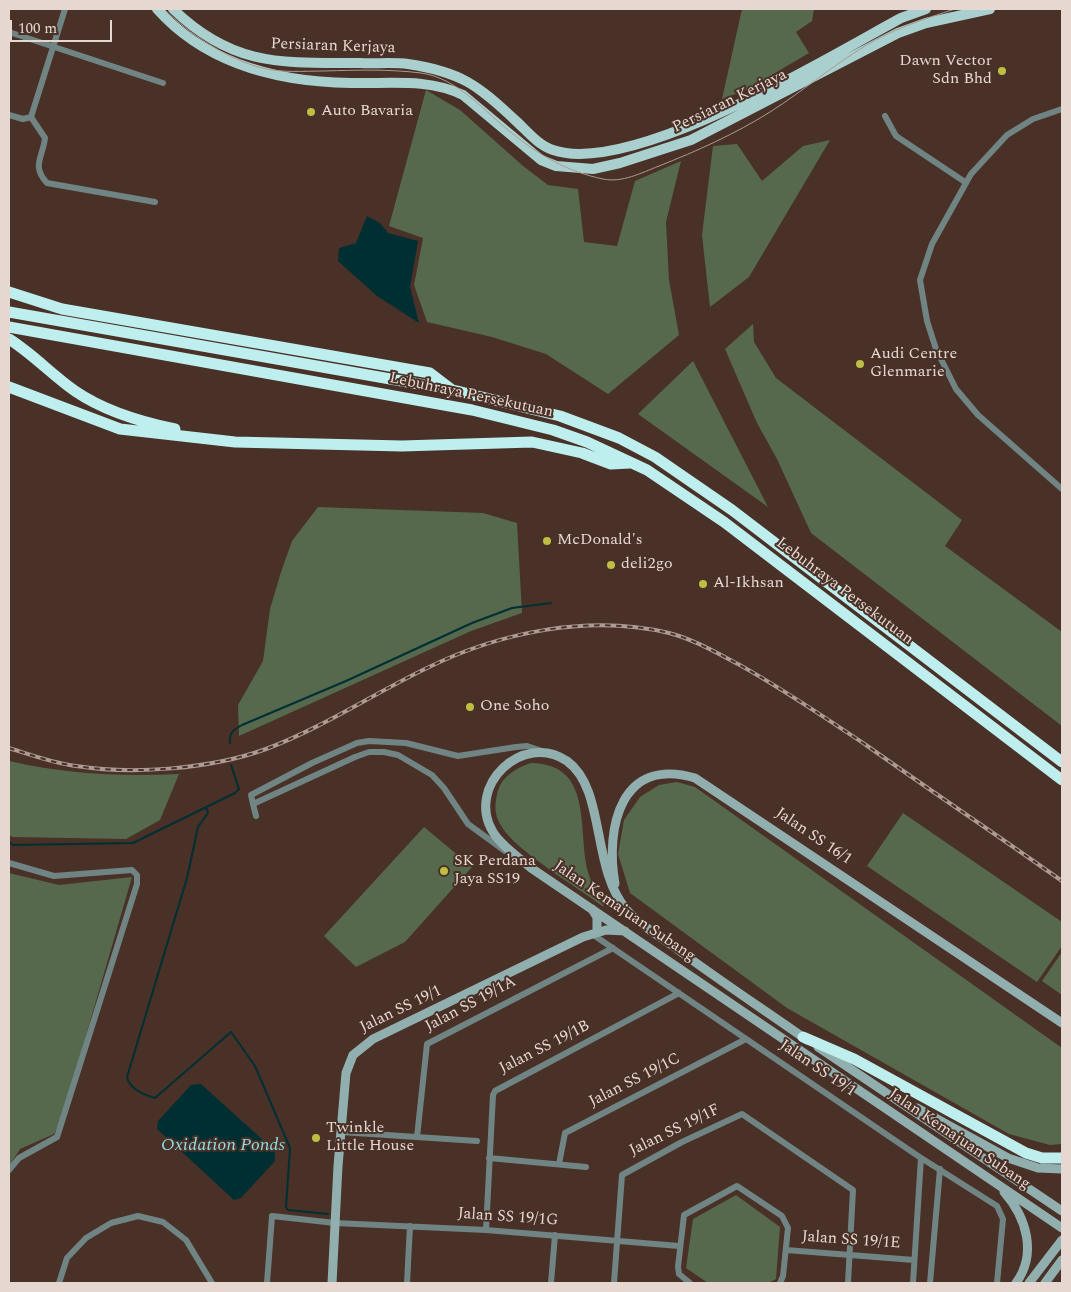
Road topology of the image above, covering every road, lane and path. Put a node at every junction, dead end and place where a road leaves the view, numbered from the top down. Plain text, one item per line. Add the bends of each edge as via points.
1 (65, 9) edge
2 (157, 9) edge
3 (173, 9) edge
4 (926, 9) edge
5 (990, 9) edge
6 (9, 32) edge
7 (54, 46) junction
8 (163, 83) dead end
9 (1062, 109) edge
10 (9, 114) edge
11 (885, 116) dead end
12 (32, 117) junction
13 (965, 182) junction
14 (155, 202) dead end
15 (9, 292) edge
16 (9, 312) edge
17 (9, 327) edge
18 (9, 339) edge
19 (9, 387) edge
20 (453, 390) junction
21 (9, 392) edge
22 (145, 432) junction
23 (235, 442) junction
24 (632, 462) junction
25 (1062, 489) edge
26 (548, 754) junction
27 (1062, 762) edge
28 (312, 763) junction
29 (318, 774) junction
30 (1062, 780) edge
31 (253, 804) junction
32 (256, 816) dead end
33 (9, 863) edge
34 (531, 868) junction
35 (616, 896) junction
36 (592, 908) junction
37 (626, 931) junction
38 (595, 933) junction
39 (612, 948) junction
40 (679, 993) junction
41 (1062, 1023) edge
42 (803, 1037) junction
43 (746, 1039) junction
44 (863, 1078) junction
45 (341, 1132) junction
46 (417, 1137) junction
47 (477, 1141) dead end
48 (489, 1158) junction
49 (921, 1158) junction
50 (1062, 1158) edge
51 (559, 1164) junction
52 (586, 1167) dead end
53 (940, 1169) junction
54 (1062, 1169) edge
55 (9, 1170) edge
56 (998, 1184) junction
57 (1062, 1211) edge
58 (335, 1223) junction
59 (410, 1226) junction
60 (1062, 1228) edge
61 (486, 1230) junction
62 (555, 1235) junction
63 (616, 1240) junction
64 (1062, 1240) edge
65 (679, 1246) junction
66 (786, 1250) junction
67 (850, 1256) junction
68 (914, 1260) junction
69 (1062, 1260) edge
70 (59, 1283) edge
71 (212, 1283) edge
72 (267, 1283) edge
73 (332, 1283) edge
74 (407, 1283) edge
75 (551, 1283) edge
76 (614, 1283) edge
77 (690, 1283) edge
78 (780, 1283) edge
79 (848, 1283) edge
80 (913, 1283) edge
81 (930, 1283) edge
82 (997, 1283) edge
83 (1016, 1283) edge
84 (1029, 1283) edge
85 (1045, 1283) edge

1 - 7 street
2 - 5 main road, Persiaran Kerjaya via 187,37 215,54 253,70 349,83 448,88 463,95 528,151 556,166 593,169 691,140 898,33 926,23
3 - 4 main road, Persiaran Kerjaya via 217,42 252,57 280,63 406,64 465,78 484,91 534,139 552,150 596,155 689,126 755,96 901,18
6 - 7 street
7 - 8 street
7 - 12 street
9 - 13 street via 1033,119 1007,135
10 - 12 street via 23,119
11 - 13 street via 896,136
12 - 14 street via 45,138 38,168 47,183
13 - 25 street via 932,244 920,280 927,321 936,349 958,392 978,415
15 - 20 highway via 62,309 430,373
16 - 20 highway, Lebuhraya Persekutuan
17 - 24 highway, Lebuhraya Persekutuan via 472,410 553,430
18 - 23 highway via 96,403 148,423
19 - 22 highway via 120,429
20 - 27 highway, Lebuhraya Persekutuan via 560,416 619,438 655,458 732,510
21 - 22 street via 118,432 135,435
22 - 23 highway
23 - 24 highway via 402,446 532,442 582,453 611,464
24 - 30 highway, Lebuhraya Persekutuan via 732,528
26 - 28 street via 528,746 458,756 406,743 369,741
26 - 34 main road, Jalan Kemajuan Subang via 530,752 506,763 496,775 487,800 487,814 493,832
26 - 35 main road, Jalan Kemajuan Subang via 567,761 585,781 603,861
28 - 29 street
28 - 31 street via 253,793
29 - 31 street
29 - 34 street via 369,752 398,755 432,775 468,824
31 - 32 street
33 - 55 street via 54,876 132,870 137,875 137,884 57,1138 19,1158
34 - 36 main road, Jalan Kemajuan Subang
35 - 41 main road, Jalan SS 16/1 via 611,845 617,814 640,783 663,773 678,773 718,791
35 - 42 main road, Jalan Kemajuan Subang via 627,911 646,926
36 - 37 main road, Jalan Kemajuan Subang
36 - 38 main road via 597,918
37 - 38 main road, Jalan SS 19/1
37 - 56 main road, Jalan Kemajuan Subang
38 - 39 street, Jalan SS 19/1
38 - 45 main road, Jalan SS 19/1 via 361,1046 348,1065
39 - 40 street, Jalan SS 19/1
39 - 46 street, Jalan SS 19/1A via 430,1040 425,1048
40 - 43 street, Jalan SS 19/1
40 - 48 street, Jalan SS 19/1B via 499,1087 493,1095
42 - 44 main road, Jalan Kemajuan Subang
42 - 50 highway via 854,1059 1026,1153 1042,1158
43 - 49 street, Jalan SS 19/1
43 - 51 street, Jalan SS 19/1C via 565,1132
44 - 54 main road via 1008,1158 1038,1168
44 - 57 main road, Jalan Kemajuan Subang
45 - 46 street
45 - 58 main road, Jalan SS 19/1
46 - 47 street
48 - 51 street
48 - 61 street, Jalan SS 19/1B
49 - 53 street, Jalan SS 19/1
49 - 68 street
51 - 52 street
53 - 81 street
53 - 82 street, Jalan SS 19/1 via 997,1206 1001,1212 1000,1276
56 - 60 main road, Jalan Kemajuan Subang
56 - 83 main road via 1024,1224 1028,1242 1025,1268
58 - 59 street, Jalan SS 19/1G
58 - 72 street, Jalan SS 19/1G via 272,1217
58 - 73 main road, Jalan SS 19/1
59 - 61 street, Jalan SS 19/1G
59 - 74 street
61 - 62 street, Jalan SS 19/1G
62 - 63 street, Jalan SS 19/1G
62 - 75 street
63 - 65 street, Jalan SS 19/1G
63 - 67 street, Jalan SS 19/1F via 624,1172 742,1114 854,1190
63 - 76 street, Jalan SS 19/1F
64 - 84 main road
65 - 66 street via 684,1215 738,1186 782,1216 788,1228
65 - 77 street via 679,1274
66 - 67 street, Jalan SS 19/1E
66 - 78 street
67 - 68 street, Jalan SS 19/1E
67 - 79 street, Jalan SS 19/1F
68 - 80 street
69 - 85 main road
70 - 71 street via 67,1258 86,1238 111,1223 138,1216 163,1222 186,1240

